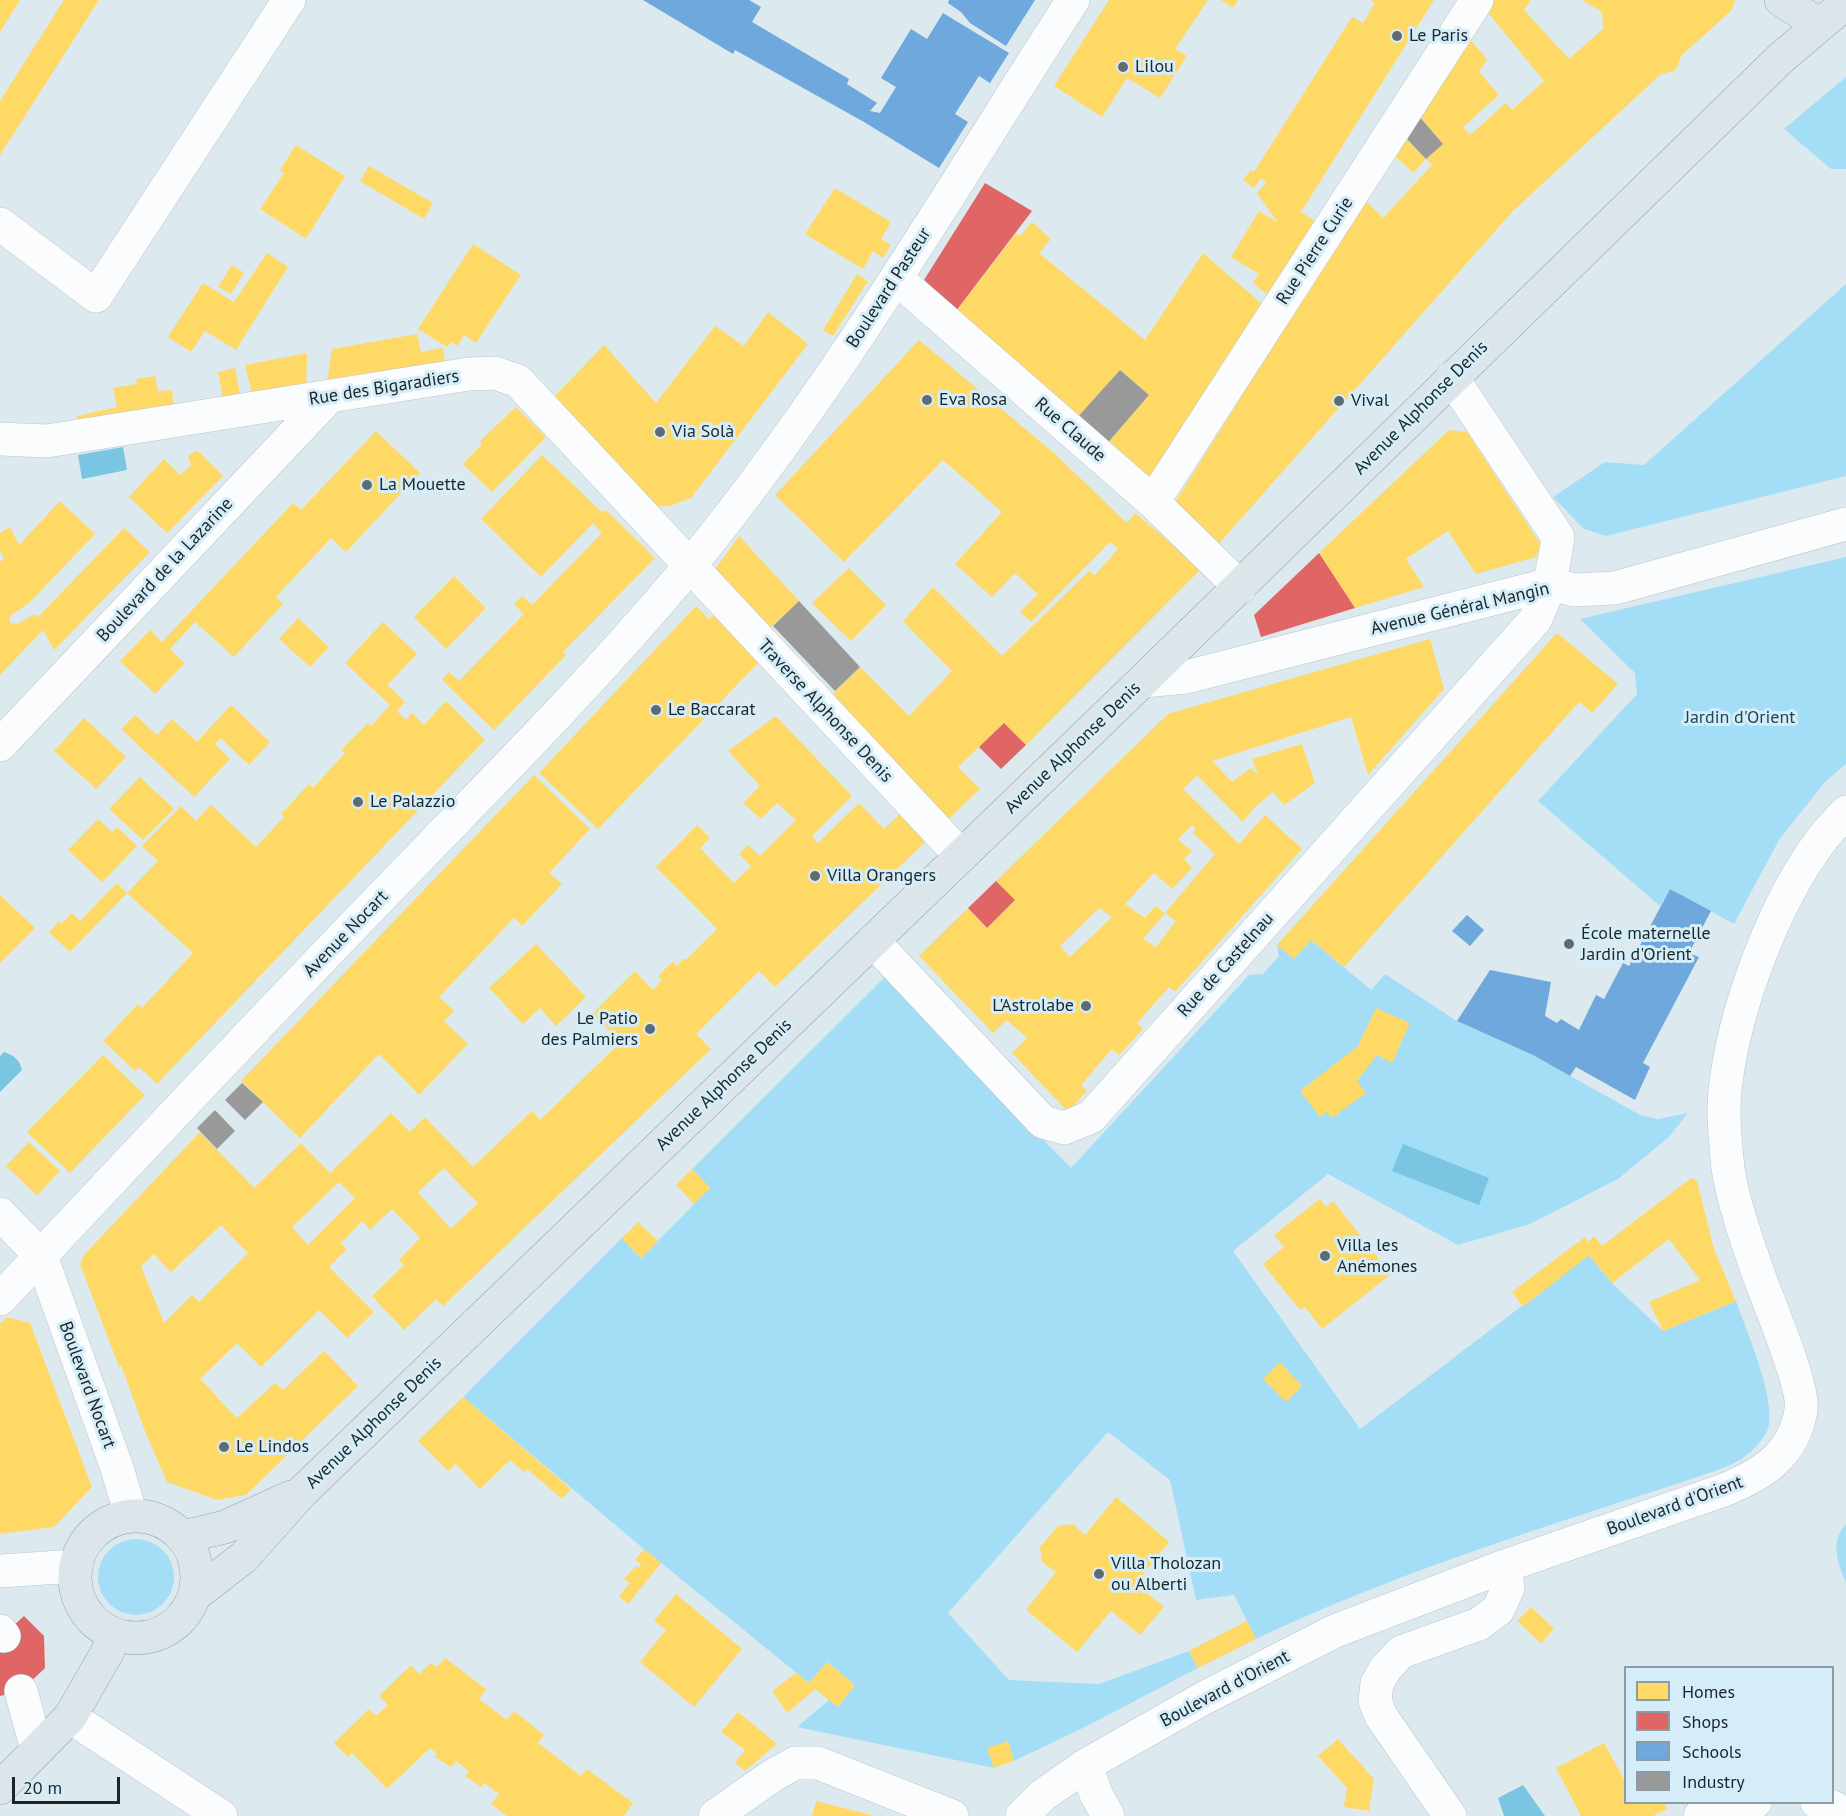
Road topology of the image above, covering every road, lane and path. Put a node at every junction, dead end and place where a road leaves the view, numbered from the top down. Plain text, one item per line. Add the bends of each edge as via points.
1 (289, 0) edge
2 (1073, 0) edge
3 (1476, 0) edge
4 (1781, 0) edge
5 (1846, 3) edge
6 (1820, 25) junction
7 (0, 224) edge
8 (896, 278) junction
9 (1452, 378) junction
10 (330, 396) junction
11 (0, 439) edge
12 (1153, 502) junction
13 (1846, 524) edge
14 (689, 566) junction
15 (1551, 584) junction
16 (1240, 587) junction
17 (1143, 681) junction
18 (0, 745) edge
19 (1846, 812) edge
20 (961, 856) junction
21 (873, 941) junction
22 (0, 1214) edge
23 (41, 1256) junction
24 (0, 1299) edge
25 (301, 1493) junction
26 (131, 1515) junction
27 (183, 1537) junction
28 (76, 1566) junction
29 (1505, 1566) junction
30 (0, 1571) edge
31 (195, 1595) junction
32 (114, 1634) junction
33 (21, 1691) dead end
34 (70, 1717) junction
35 (38, 1750) junction
36 (1086, 1765) junction
37 (0, 1788) edge
38 (1748, 1804) edge
39 (1821, 1804) edge
40 (221, 1816) edge
41 (716, 1816) edge
42 (952, 1816) edge
43 (1022, 1816) edge
44 (1108, 1816) edge
45 (1450, 1816) edge
46 (1700, 1816) edge
47 (1839, 1816) edge

1 - 7 street via 96,296
2 - 8 street, Boulevard Pasteur
3 - 12 street, Rue Pierre Curie
4 - 6 main road
5 - 6 main road, Avenue Alphonse Denis
6 - 9 main road, Avenue Alphonse Denis via 1781,58
8 - 12 street, Rue Claude
8 - 14 street, Boulevard Pasteur via 787,437
9 - 15 street, Rue de Castelnau via 1558,537
9 - 16 main road, Avenue Alphonse Denis
10 - 11 street, Rue des Bigaradiers via 46,441
10 - 14 street, Rue des Bigaradiers via 469,374 495,373 518,381
10 - 18 street, Boulevard de la Lazarine
12 - 16 street, Rue Claude
13 - 15 street, Avenue Général Mangin via 1615,588 1574,590
14 - 20 street, Traverse Alphonse Denis
14 - 23 street, Avenue Nocart via 584,686
15 - 17 street, Avenue Général Mangin via 1186,677
15 - 21 street, Rue de Castelnau via 1535,620 1091,1117 1064,1128 1043,1122
16 - 17 main road, Avenue Alphonse Denis
17 - 20 main road, Avenue Alphonse Denis
19 - 29 street, Boulevard d'Orient via 1821,840 1772,927 1751,979 1726,1083 1728,1169 1746,1238 1796,1377 1802,1408 1793,1435 1778,1459 1754,1478
20 - 21 main road, Avenue Alphonse Denis
21 - 25 main road, Avenue Alphonse Denis
22 - 23 street
23 - 24 street, Avenue Nocart
23 - 26 street, Boulevard Nocart
25 - 27 main road, Avenue Alphonse Denis via 225,1527
25 - 31 main road, Avenue Alphonse Denis via 244,1557
26 - 27 main road via 151,1517
26 - 28 main road via 111,1520 95,1531 82,1547
27 - 31 main road via 194,1555 198,1575
28 - 30 street
28 - 32 main road via 76,1588 83,1607 96,1623
29 - 36 street, Boulevard d'Orient via 1335,1631 1204,1698
29 - 45 street via 1508,1588 1498,1610 1479,1624 1401,1652 1377,1683 1375,1701 1381,1716
31 - 32 main road via 172,1627 134,1638
32 - 34 main road via 108,1652
33 - 35 street
34 - 35 main road
34 - 40 street
35 - 37 main road
36 - 43 street, Boulevard d'Orient via 1043,1795
36 - 44 street
38 - 46 street
39 - 47 street via 1835,1808
41 - 42 street via 772,1776 798,1763 818,1763

